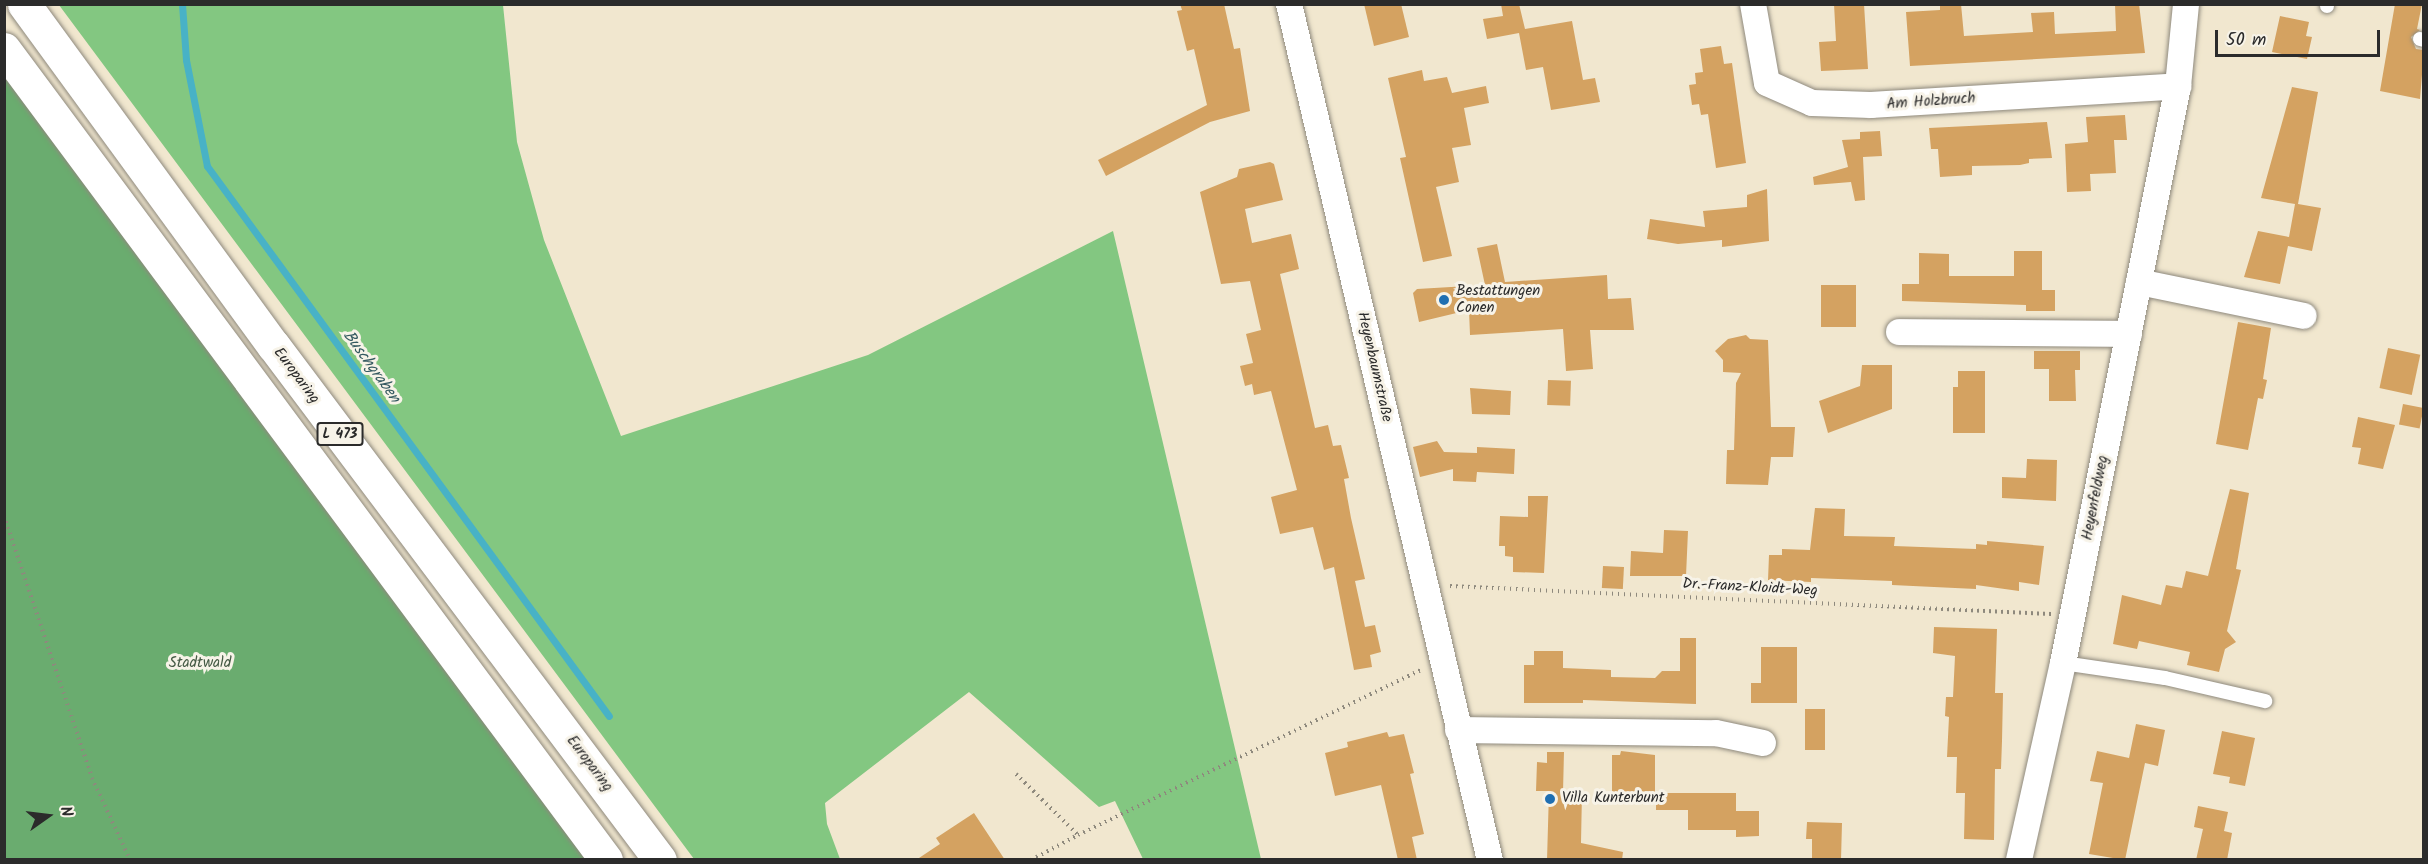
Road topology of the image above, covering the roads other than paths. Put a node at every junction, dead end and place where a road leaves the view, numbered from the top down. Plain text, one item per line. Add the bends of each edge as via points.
1 (24, 4) edge
2 (1289, 4) edge
3 (1753, 4) edge
4 (2186, 4) edge
5 (4, 49) edge
6 (2178, 86) junction
7 (2139, 282) junction
8 (2304, 316) dead end
9 (1899, 332) dead end
10 (2129, 334) junction
11 (2063, 663) junction
12 (2265, 700) dead end
13 (1458, 730) junction
14 (1763, 743) dead end
15 (606, 860) edge
16 (660, 860) edge
17 (1490, 860) edge
18 (2019, 860) edge

1 - 16 main road, Europaring / L 473 via 280,355
2 - 13 street, Heyenbaumstraße
3 - 6 street, Am Holzbruch via 1767,83 1812,103 1871,105
4 - 6 street, Heyenfeldweg
5 - 15 main road, L 473
6 - 7 street, Heyenfeldweg
7 - 8 street
7 - 10 street, Heyenfeldweg
9 - 10 street
10 - 11 street, Heyenfeldweg
11 - 12 lane via 2165,678
11 - 18 street, Heyenfeldweg
13 - 14 street via 1716,733
13 - 17 street, Heyenbaumstraße

